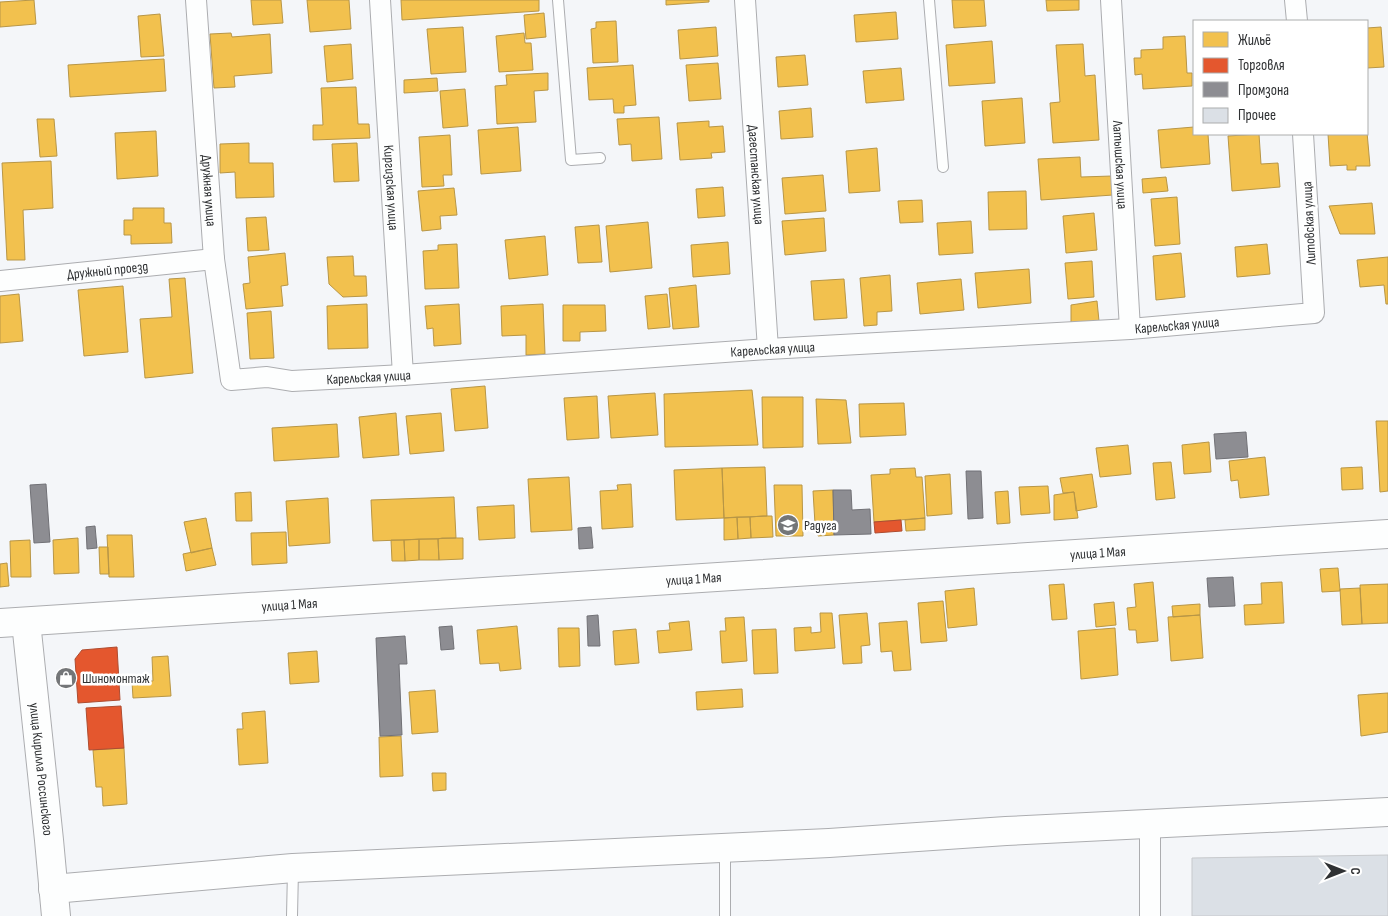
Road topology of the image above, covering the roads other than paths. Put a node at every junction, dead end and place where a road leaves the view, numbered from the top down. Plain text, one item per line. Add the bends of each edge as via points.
1 (196, 0) edge
2 (380, 0) edge
3 (558, 0) edge
4 (745, 0) edge
5 (929, 0) edge
6 (1111, 0) edge
7 (1296, 0) edge
8 (1297, 20) edge
9 (1303, 135) edge
10 (600, 158) dead end
11 (944, 167) dead end
12 (214, 259) junction
13 (0, 281) edge
14 (1314, 313) joint
15 (1130, 329) junction
16 (768, 349) junction
17 (403, 375) junction
18 (231, 380) joint
19 (1388, 534) edge
20 (13, 623) edge
21 (1388, 812) edge
22 (1150, 824) junction
23 (725, 847) junction
24 (292, 868) junction
25 (54, 889) junction
26 (56, 916) edge
27 (292, 916) edge
28 (725, 916) edge
29 (1150, 916) edge

1 - 12 street, Дружная улица
2 - 17 street, Киргизская улица
3 - 10 lane via 571,160
4 - 16 street, Дагестанская улица
5 - 11 lane
6 - 15 street, Латышская улица
7 - 8 street
9 - 14 street, Литовская улица
12 - 13 street, Дружный проезд
12 - 18 street, Дружная улица
14 - 15 street, Карельская улица
15 - 16 street, Карельская улица
16 - 17 street, Карельская улица
17 - 18 street, Карельская улица via 292,381 267,376
19 - 20 main road, улица 1 Мая
20 - 25 main road, улица Кирилла Россинского
21 - 22 main road
22 - 23 main road
22 - 29 street
23 - 24 main road
23 - 28 lane
24 - 25 main road
24 - 27 lane
25 - 26 main road, улица Кирилла Россинского

